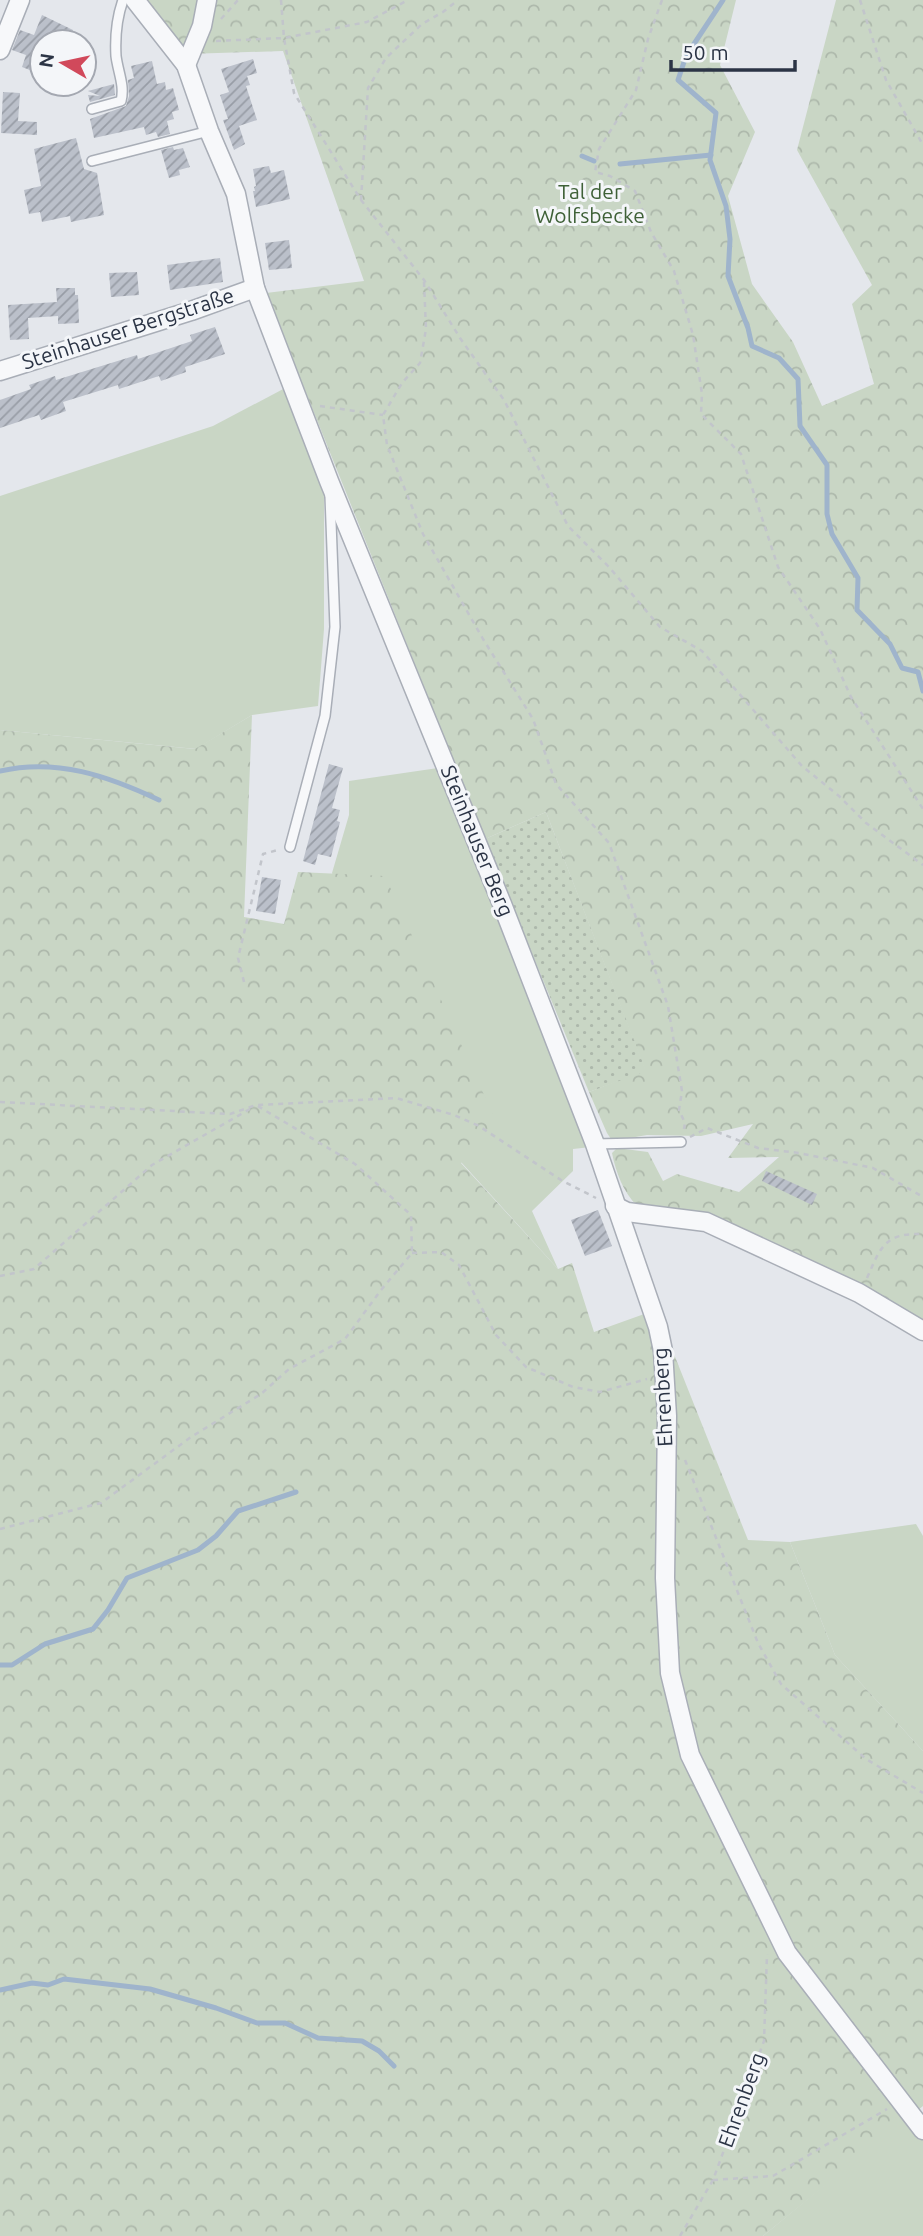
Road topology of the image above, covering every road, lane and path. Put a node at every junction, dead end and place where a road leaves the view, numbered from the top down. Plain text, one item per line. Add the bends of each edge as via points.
1 (20, 0) edge
2 (123, 0) edge
3 (135, 0) edge
4 (207, 0) edge
5 (281, 0) edge
6 (408, 0) edge
7 (458, 0) edge
8 (662, 0) edge
9 (860, 0) edge
10 (284, 38) junction
11 (196, 42) junction
12 (0, 50) edge
13 (186, 65) junction
14 (92, 109) dead end
15 (209, 131) junction
16 (923, 145) edge
17 (92, 161) dead end
18 (361, 200) junction
19 (424, 280) junction
20 (256, 289) junction
21 (0, 371) edge
22 (300, 404) junction
23 (383, 415) junction
24 (329, 481) junction
25 (923, 809) edge
26 (290, 847) joint
27 (923, 864) edge
28 (244, 982) dead end
29 (0, 1102) edge
30 (256, 1105) junction
31 (681, 1142) junction
32 (595, 1144) junction
33 (923, 1197) edge
34 (614, 1206) junction
35 (923, 1234) edge
36 (412, 1253) junction
37 (0, 1276) edge
38 (859, 1293) junction
39 (923, 1331) edge
40 (664, 1374) junction
41 (682, 1453) dead end
42 (0, 1529) edge
43 (923, 1793) edge
44 (767, 1951) dead end
45 (901, 2101) junction
46 (923, 2130) edge
47 (713, 2180) junction
48 (680, 2236) edge

1 - 12 street
2 - 14 lane via 116,57 124,92 121,101
3 - 13 street, Steinhauser Berg
4 - 11 street
5 - 10 path
6 - 10 path via 367,22
7 - 18 path via 422,24 386,58 368,88
8 - 25 path via 636,90 599,149 595,172 635,191 651,232 674,271 693,335 701,415 741,454 778,567 820,629 851,698
9 - 16 path via 886,80
10 - 11 path
10 - 18 path via 294,93
11 - 13 street
13 - 15 street, Steinhauser Berg
15 - 17 lane
15 - 20 street, Steinhauser Berg via 236,194
18 - 19 path
19 - 23 path via 426,329 420,363
19 - 27 path via 504,400 568,526 660,627 702,651 802,766 866,823
20 - 21 street, Steinhauser Bergstraße
20 - 22 street, Steinhauser Berg
22 - 23 path
22 - 24 street, Steinhauser Berg
23 - 31 path via 387,445 423,534 533,719 556,784 609,843 668,1006 682,1091 679,1111 685,1124
24 - 26 lane, Steinhauser Berg via 335,627 325,716
24 - 32 street, Steinhauser Berg
26 - 28 path via 262,854 238,958
29 - 30 path via 230,1114
30 - 34 path via 396,1098 480,1126 561,1180
30 - 36 path via 355,1164 411,1215
30 - 37 path via 152,1165 34,1269
31 - 32 lane
31 - 33 path via 707,1128 758,1149 873,1168
32 - 34 street, Steinhauser Berg
34 - 38 street via 627,1212 706,1222
34 - 40 street, Ehrenberg via 658,1327
35 - 38 path via 902,1233 881,1247
36 - 40 path via 441,1252 459,1265 496,1335 526,1367 573,1387 600,1392
36 - 42 path via 345,1339 289,1369 261,1394 191,1437 101,1503
38 - 39 street
40 - 45 street, Ehrenberg via 670,1673 690,1755 787,1953
41 - 43 path via 758,1643 781,1684 866,1759
44 - 47 path, Ehrenberg via 764,2041
45 - 46 street, Ehrenberg
45 - 47 path via 773,2176
47 - 48 path, Ehrenberg

